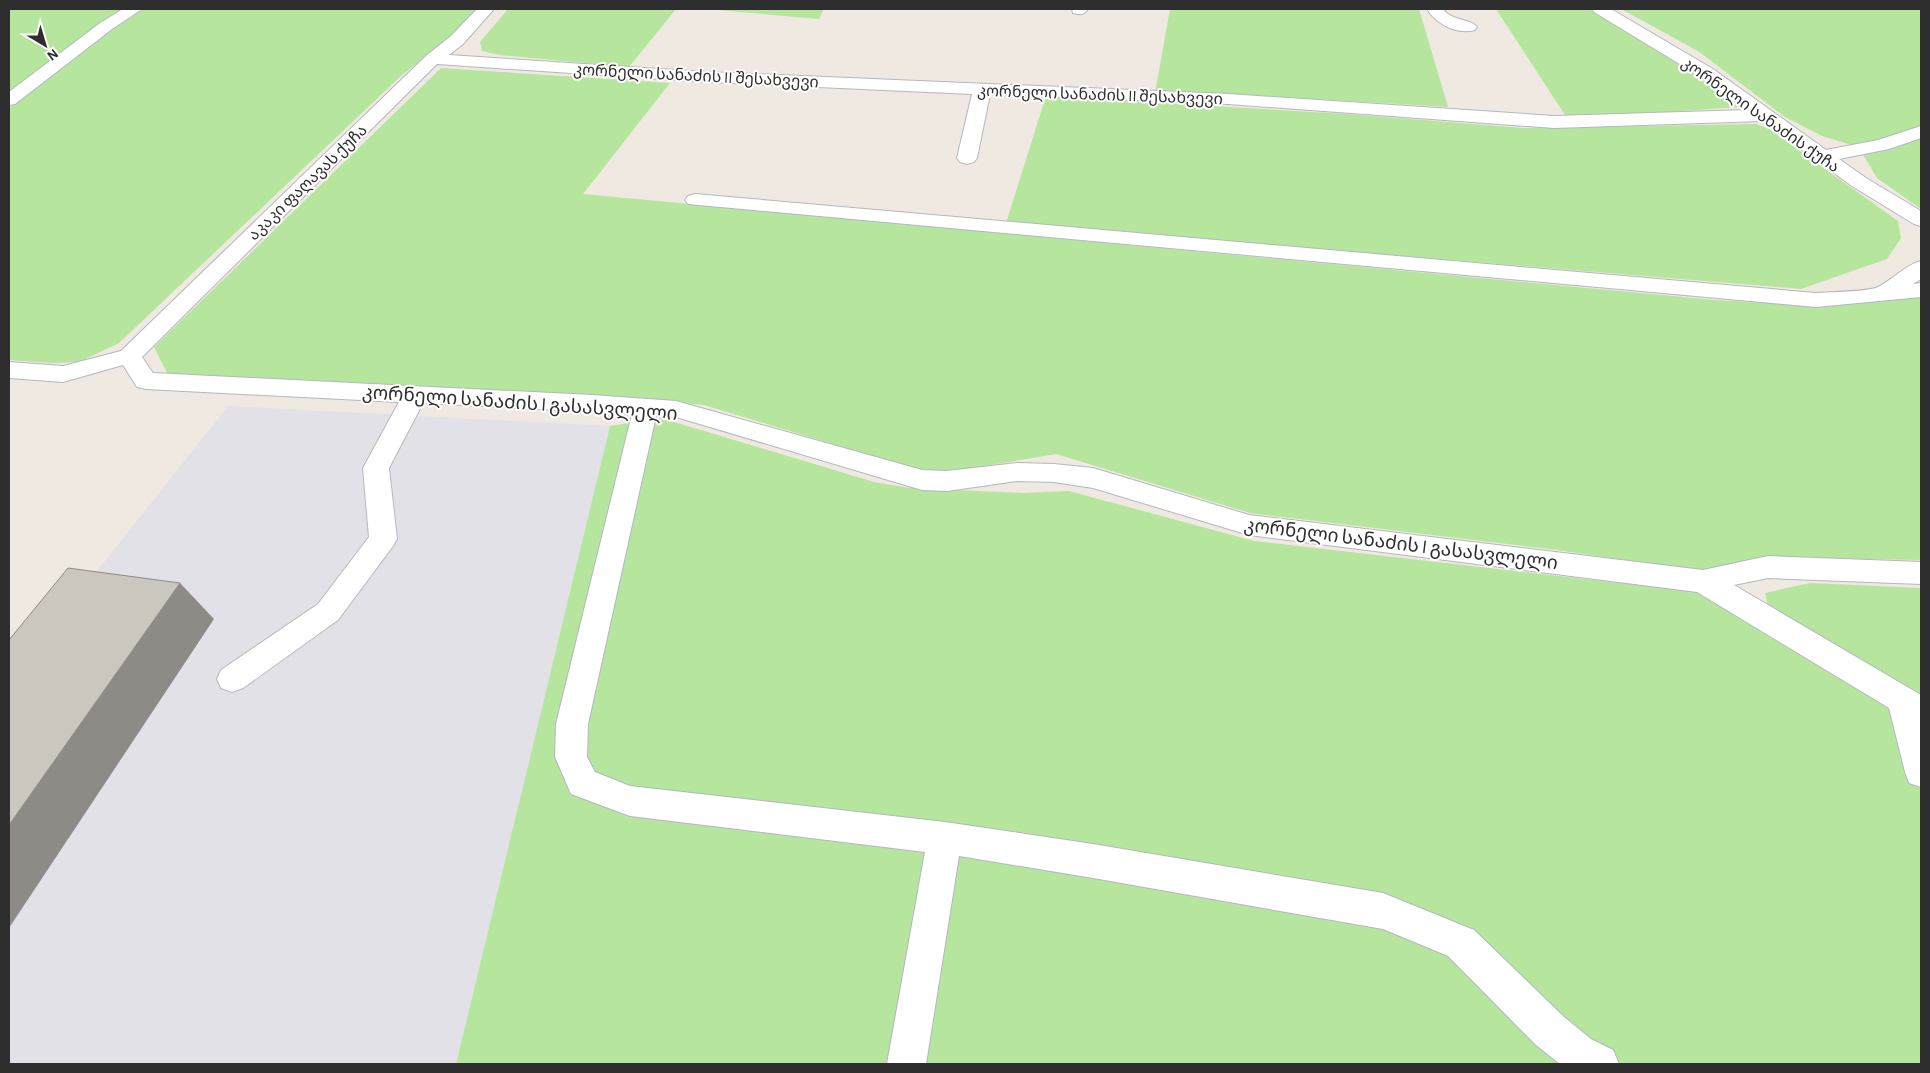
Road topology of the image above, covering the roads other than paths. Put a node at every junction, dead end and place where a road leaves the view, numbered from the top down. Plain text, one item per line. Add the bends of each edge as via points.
1 (134, 9) edge
2 (486, 9) edge
3 (1436, 9) edge
4 (1600, 9) edge
5 (1469, 27) dead end
6 (433, 58) junction
7 (982, 89) junction
8 (9, 100) edge
9 (1768, 115) junction
10 (1921, 132) edge
11 (1824, 156) junction
12 (967, 158) dead end
13 (695, 200) dead end
14 (1920, 221) edge
15 (1921, 266) edge
16 (1921, 290) edge
17 (1882, 294) junction
18 (129, 356) junction
19 (13, 375) edge
20 (415, 394) junction
21 (646, 407) junction
22 (1921, 573) edge
23 (1703, 581) junction
24 (232, 679) dead end
25 (1912, 706) edge
26 (1921, 772) edge
27 (945, 838) junction
28 (906, 1064) edge
29 (1599, 1064) edge

1 - 8 street via 106,26
2 - 6 street, აკაკი ფაღავას ქუჩა via 457,40
3 - 5 street via 1438,15 1453,24
4 - 9 street, კორნელი სანაძის ქუჩა
6 - 7 street, კორნელი სანაძის II შესახვევი via 696,77
6 - 18 street, აკაკი ფაღავას ქუჩა
7 - 9 street, კორნელი სანაძის II შესახვევი via 1228,99 1554,122
7 - 12 street
9 - 11 street, კორნელი სანაძის ქუჩა
10 - 11 street via 1882,145
11 - 14 street, კორნელი სანაძის ქუჩა
13 - 17 street via 1816,300
15 - 17 street
16 - 17 street
18 - 19 street via 63,374
18 - 20 street, კორნელი სანაძის I გასასვლელი via 146,381
20 - 21 street, კორნელი სანაძის I გასასვლელი
20 - 24 street via 376,468 383,539 328,612
21 - 23 street, კორნელი სანაძის I გასასვლელი via 676,409 922,480 947,481 1016,472 1093,478 1249,525
21 - 27 street via 572,724 571,758 583,783 630,801
22 - 23 street via 1768,567
23 - 25 street, კორნელი სანაძის I გასასვლელი
25 - 26 street
27 - 28 street
27 - 29 street via 1383,911 1462,943 1550,1031 1576,1053

